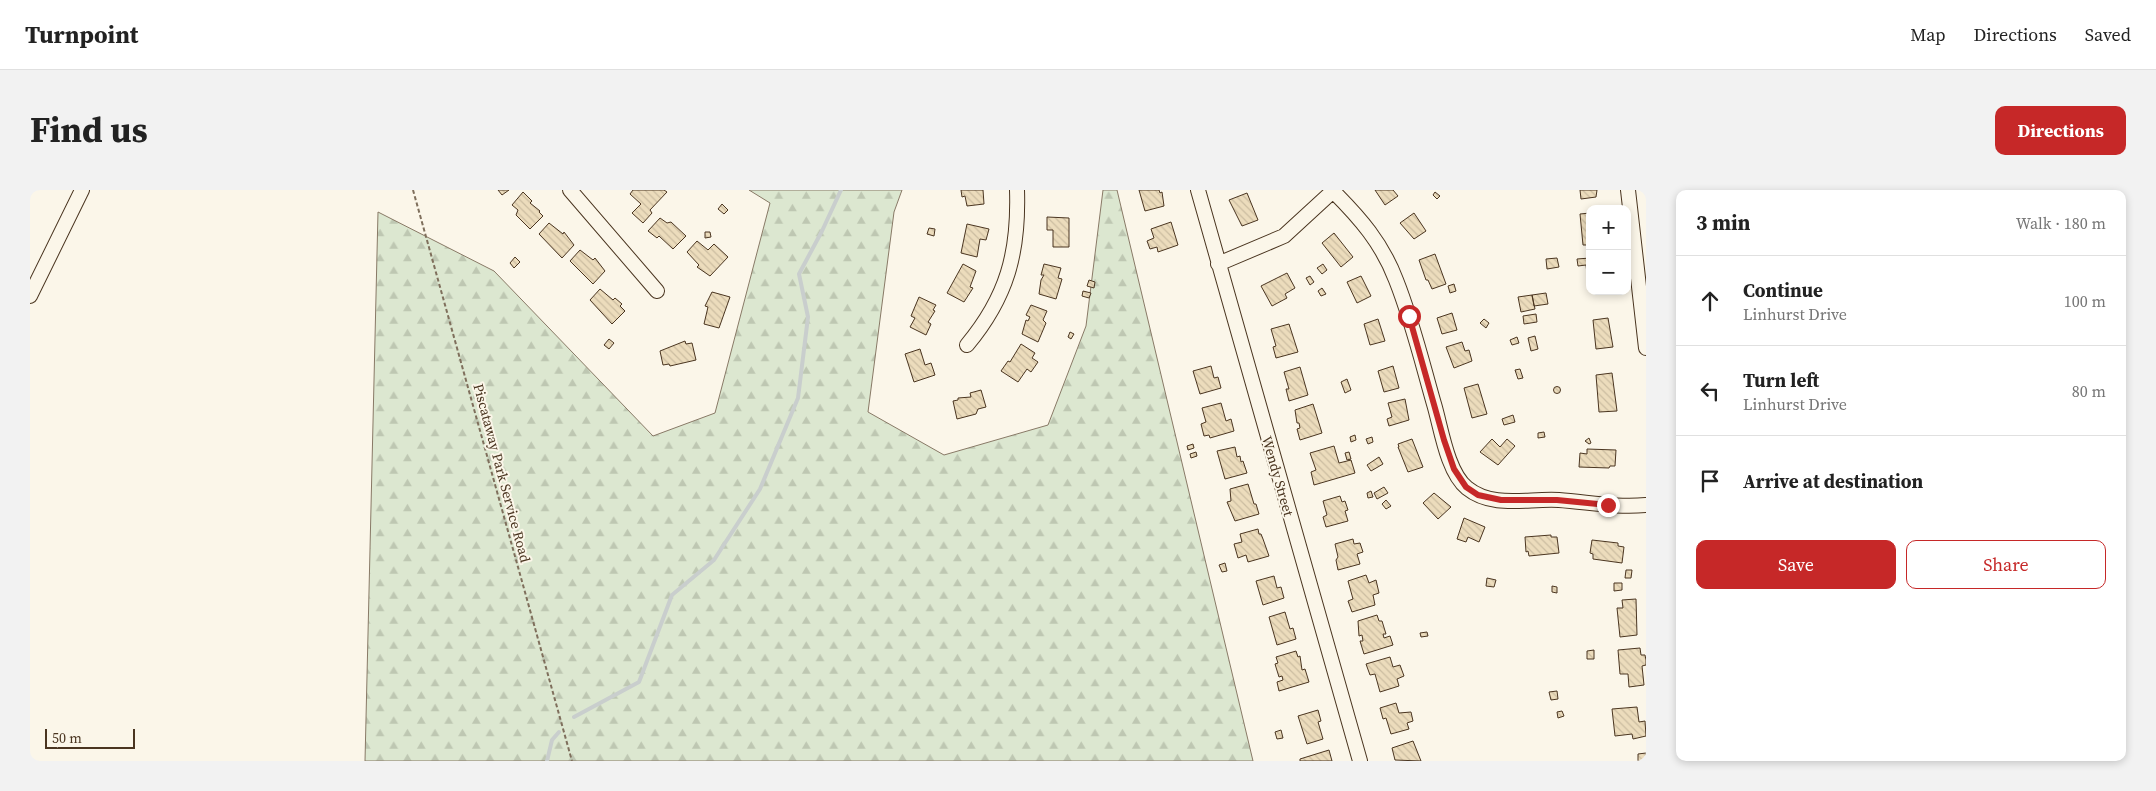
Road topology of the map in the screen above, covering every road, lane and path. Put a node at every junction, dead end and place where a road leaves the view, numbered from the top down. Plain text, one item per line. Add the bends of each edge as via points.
1 (82, 190) edge
2 (413, 190) edge
3 (570, 190) edge
4 (1018, 190) edge
5 (1198, 190) edge
6 (1628, 190) edge
7 (1334, 191) edge
8 (1218, 264) junction
9 (1642, 282) edge
10 (657, 291) dead end
11 (30, 296) edge
12 (967, 345) dead end
13 (1646, 348) edge
14 (1646, 505) edge
15 (572, 761) edge
16 (1360, 761) edge

1 - 11 street
2 - 15 path, Piscataway Park Service Road
3 - 10 street
4 - 12 street via 1016,242 1007,278 982,327
5 - 8 street, Wendy Street
6 - 9 street
7 - 8 street via 1284,236
7 - 14 street via 1362,220 1384,253 1396,279 1444,440 1454,469 1466,487 1478,495 1501,500
8 - 16 street, Wendy Street
9 - 13 street

